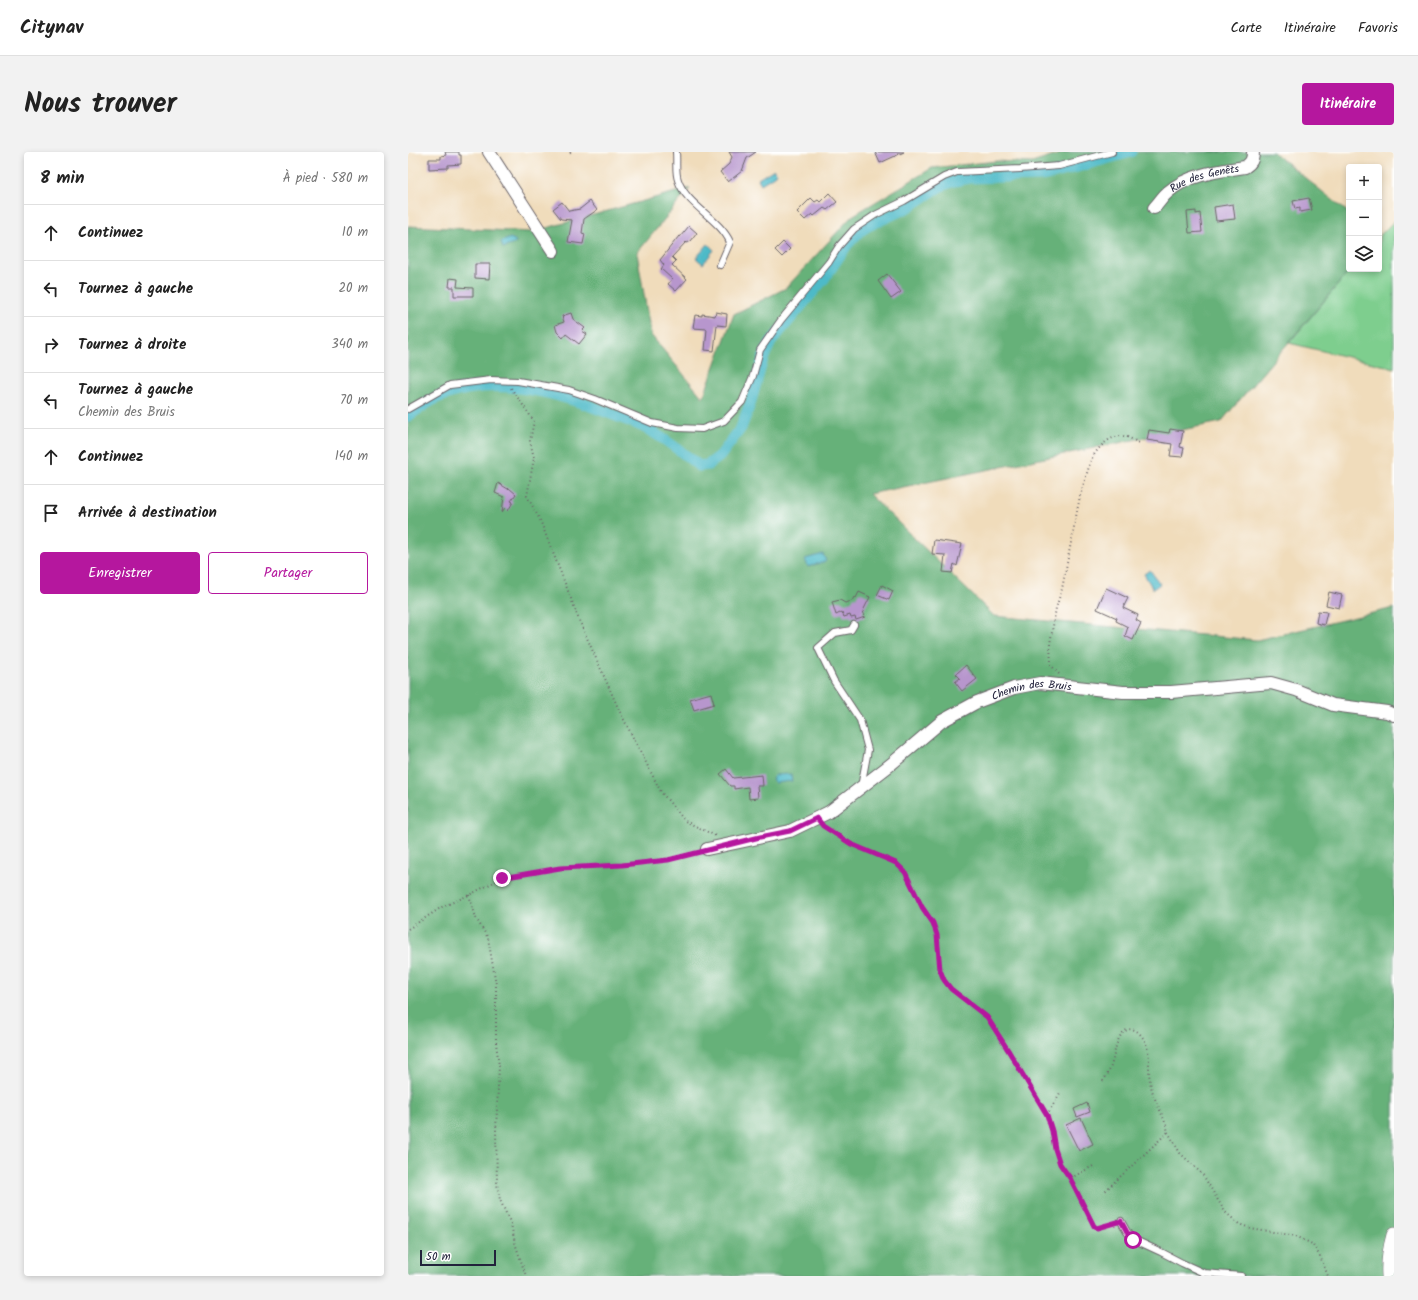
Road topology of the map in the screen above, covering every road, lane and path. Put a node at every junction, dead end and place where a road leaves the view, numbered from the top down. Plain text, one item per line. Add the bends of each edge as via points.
1 (490, 152) edge
2 (676, 152) edge
3 (1112, 152) edge
4 (1253, 152) edge
5 (1154, 208) dead end
6 (553, 251) dead end
7 (720, 265) dead end
8 (510, 387) dead end
9 (408, 409) edge
10 (1142, 444) dead end
11 (854, 625) dead end
12 (1071, 686) junction
13 (1394, 715) edge
14 (861, 788) junction
15 (817, 818) junction
16 (731, 844) junction
17 (707, 849) joint
18 (469, 895) junction
19 (408, 930) edge
20 (1103, 1081) dead end
21 (1060, 1093) dead end
22 (1047, 1115) junction
23 (1168, 1132) junction
24 (1093, 1166) dead end
25 (1070, 1178) junction
26 (1105, 1190) dead end
27 (1121, 1221) joint
28 (1394, 1235) edge
29 (526, 1276) edge
30 (1241, 1276) edge
31 (1328, 1276) edge
32 (1389, 1276) edge

1 - 6 street
2 - 7 lane via 677,180 684,193 726,233 730,242
3 - 9 lane via 1059,166 957,172 875,215 854,229 760,350 742,402 724,421 702,429 652,423 595,398 569,390 518,381 491,380 450,385
4 - 5 street, Rue des Genêts via 1251,163 1245,167 1184,181 1167,192
8 - 16 path via 534,421 530,441 534,458 527,496 540,520 579,620 619,710 661,792 685,821
10 - 12 path via 1125,436 1109,439 1093,455 1080,496 1050,644 1051,665
11 - 14 lane via 851,630 835,633 818,648 834,681 860,720 868,750
12 - 13 street, Chemin des Bruis via 1124,692 1171,692 1271,683 1333,705
12 - 14 street, Chemin des Bruis via 1040,683 1014,688 977,702 942,721
14 - 15 street, Chemin des Bruis
15 - 16 street, Chemin des Bruis via 790,831
15 - 22 path via 823,826 845,840 896,863 905,872 933,923 937,935 940,970 944,980 951,989 987,1017
16 - 17 street, Chemin des Bruis
17 - 18 path via 668,860 560,868 502,878
18 - 19 path via 442,907
18 - 29 path via 476,918 488,938 496,984 496,1043 499,1066 497,1184
20 - 23 path via 1121,1036 1126,1031 1137,1030 1149,1052 1151,1086
21 - 22 path
22 - 25 path via 1060,1164
23 - 26 path
23 - 31 path via 1180,1153 1203,1174 1225,1212 1239,1224 1296,1236 1312,1244
24 - 25 path
25 - 27 path via 1094,1226 1097,1228
27 - 30 lane via 1133,1240 1182,1263 1204,1273
28 - 32 street via 1388,1264

